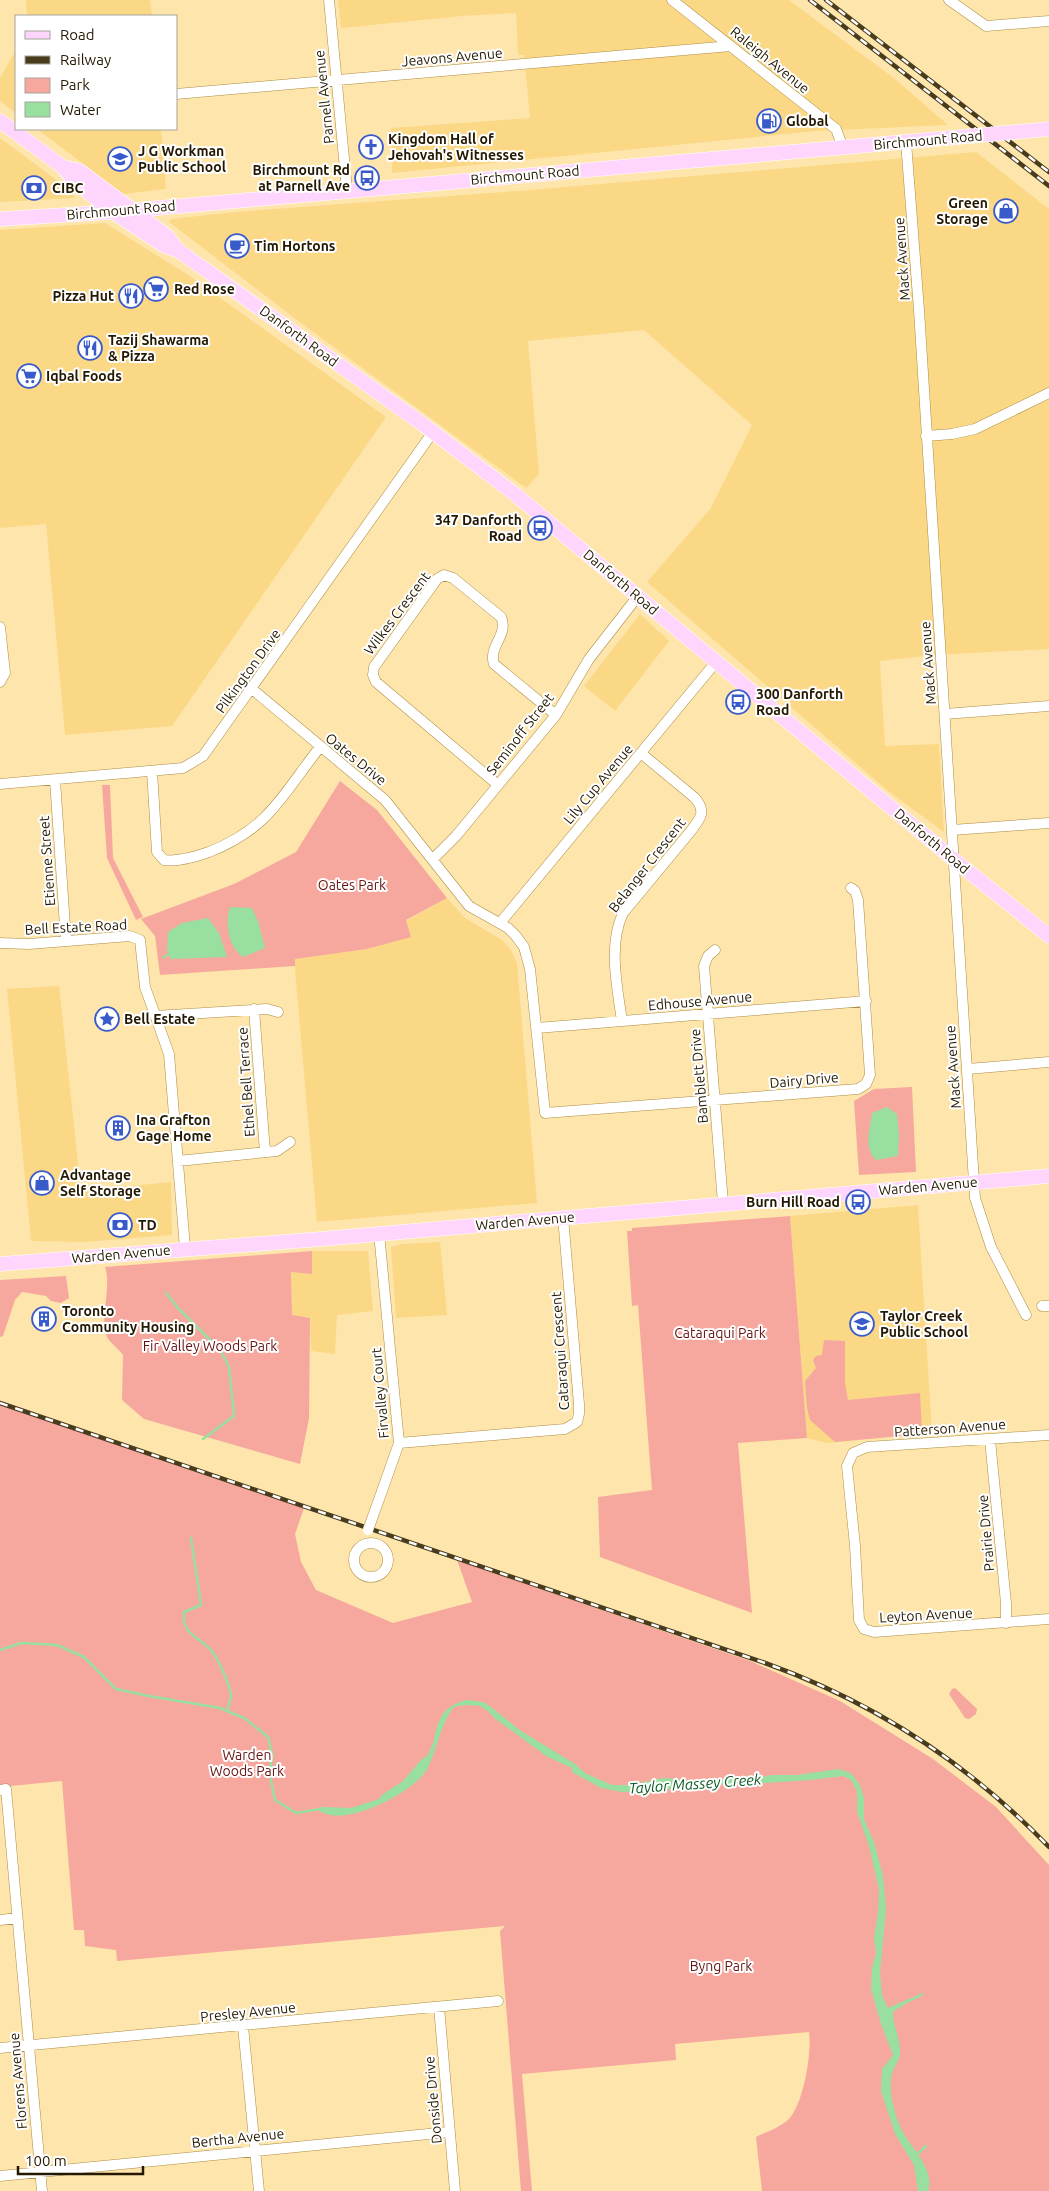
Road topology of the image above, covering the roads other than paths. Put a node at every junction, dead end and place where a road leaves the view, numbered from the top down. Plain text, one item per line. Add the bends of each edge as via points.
1 (328, 0) edge
2 (672, 0) edge
3 (949, 0) edge
4 (1049, 22) edge
5 (731, 46) junction
6 (336, 80) junction
7 (178, 94) edge
8 (0, 121) edge
9 (1049, 129) edge
10 (906, 142) junction
11 (843, 148) junction
12 (62, 167) junction
13 (347, 190) junction
14 (132, 208) junction
15 (113, 212) junction
16 (0, 219) edge
17 (177, 249) junction
18 (1049, 393) edge
19 (433, 432) junction
20 (926, 436) junction
21 (638, 596) junction
22 (0, 627) edge
23 (716, 662) junction
24 (0, 682) edge
25 (252, 690) junction
26 (1049, 706) edge
27 (945, 714) junction
28 (556, 715) junction
29 (320, 747) junction
30 (642, 754) junction
31 (152, 771) junction
32 (55, 780) junction
33 (0, 784) edge
34 (498, 785) junction
35 (1049, 823) edge
36 (952, 830) junction
37 (433, 859) junction
38 (953, 860) junction
39 (851, 888) dead end
40 (500, 923) junction
41 (1049, 936) edge
42 (66, 941) junction
43 (0, 943) edge
44 (715, 950) dead end
45 (866, 1001) junction
46 (254, 1009) junction
47 (278, 1012) dead end
48 (708, 1014) junction
49 (155, 1016) junction
50 (622, 1021) junction
51 (537, 1028) junction
52 (1049, 1062) edge
53 (968, 1069) junction
54 (716, 1101) junction
55 (290, 1142) dead end
56 (265, 1152) junction
57 (178, 1161) junction
58 (1049, 1176) edge
59 (975, 1182) junction
60 (723, 1203) junction
61 (563, 1217) junction
62 (379, 1233) junction
63 (186, 1248) junction
64 (0, 1264) edge
65 (1026, 1315) dead end
66 (1049, 1435) edge
67 (990, 1440) junction
68 (399, 1443) junction
69 (853, 1453) joint
70 (364, 1544) dead end
71 (1049, 1619) edge
72 (1006, 1623) junction
73 (3, 1790) edge
74 (17, 1918) junction
75 (0, 1920) edge
76 (498, 2002) dead end
77 (440, 2007) junction
78 (243, 2026) junction
79 (29, 2046) junction
80 (0, 2048) edge
81 (449, 2132) junction
82 (255, 2150) junction
83 (41, 2172) junction
84 (0, 2176) edge
85 (42, 2191) edge
86 (259, 2191) edge
87 (455, 2191) edge

1 - 6 street, Parnell Avenue
2 - 5 street, Raleigh Avenue
3 - 4 street via 986,26
5 - 6 street, Jeavons Avenue
5 - 11 street, Raleigh Avenue via 836,129
6 - 7 street, Jeavons Avenue
6 - 13 street, Parnell Avenue
8 - 12 main road, Danforth Road
9 - 10 main road, Birchmount Road, bridge
10 - 11 main road, Birchmount Road
10 - 20 street, Mack Avenue via 920,310
11 - 13 main road, Birchmount Road
12 - 14 main road, Danforth Road via 80,171
12 - 15 main road, Danforth Road via 74,181
13 - 14 main road, Birchmount Road
14 - 15 main road, Birchmount Road
14 - 17 main road, Danforth Road via 167,236
15 - 16 main road, Birchmount Road
15 - 17 main road, Danforth Road via 163,245
17 - 19 main road, Danforth Road
18 - 20 street via 975,429
19 - 21 main road, Danforth Road
19 - 25 street, Pilkington Drive
20 - 27 street, Mack Avenue
21 - 23 main road, Danforth Road
21 - 28 street, Seminoff Street via 589,659
22 - 24 street via 5,673
23 - 30 street, Lily Cup Avenue
23 - 38 main road, Danforth Road
25 - 29 street, Oates Drive
25 - 31 street, Pilkington Drive via 203,756 183,768
26 - 27 street
27 - 36 street, Mack Avenue
28 - 34 street, Seminoff Street
28 - 34 street, Wilkes Crescent via 494,664 494,649 505,624 502,617 453,578 444,575 437,579 374,667 373,675 376,682
29 - 31 street via 273,811 254,828 232,843 174,862 164,860 157,852
29 - 37 street, Oates Drive via 384,800
30 - 40 street, Lily Cup Avenue
30 - 50 street, Belanger Crescent via 695,798 702,812 699,821 623,913 617,926 615,940
31 - 32 street, Pilkington Drive
32 - 33 street, Pilkington Drive
32 - 42 street, Etienne Street
34 - 37 street, Seminoff Street
35 - 36 street
36 - 38 street, Mack Avenue
37 - 40 street, Oates Drive via 469,906
38 - 41 main road, Danforth Road
38 - 53 street, Mack Avenue
39 - 45 street, Dairy Drive via 858,900
40 - 51 street via 516,936 528,958
42 - 43 street, Bell Estate Road
42 - 49 street, Bell Estate Road via 130,936 140,940 145,987
44 - 48 street, Bamblett Drive via 704,966
45 - 48 street, Edhouse Avenue
45 - 54 street, Dairy Drive via 870,1075 866,1084 858,1089
46 - 47 street via 267,1008
46 - 49 street
46 - 56 street, Ethel Bell Terrace
48 - 50 street, Edhouse Avenue
48 - 54 street, Bamblett Drive
49 - 57 street, Bell Estate Road via 168,1054
50 - 51 street, Edhouse Avenue
51 - 54 street, Dairy Drive via 545,1113
52 - 53 street
53 - 59 street, Mack Avenue
54 - 60 street, Bamblett Drive
55 - 56 street via 277,1151
56 - 57 street
57 - 63 street, Bell Estate Road
58 - 59 main road, Warden Avenue
59 - 60 main road, Warden Avenue
59 - 65 street via 975,1198 991,1247
60 - 61 main road, Warden Avenue
61 - 62 main road, Warden Avenue
61 - 68 street, Cataraqui Crescent via 579,1404 577,1422 564,1429
62 - 63 main road, Warden Avenue
62 - 68 street, Firvalley Court
63 - 64 main road, Warden Avenue
66 - 67 street, Patterson Avenue
67 - 69 street, Patterson Avenue via 867,1447
67 - 72 street, Prairie Drive
68 - 70 street, Firvalley Court, bridge
69 - 72 street, Leyton Avenue via 847,1466 859,1620 864,1629 874,1632
71 - 72 street, Leyton Avenue
73 - 74 street, Florens Avenue
74 - 75 street
74 - 79 street, Florens Avenue
76 - 77 street, Presley Avenue
77 - 78 street, Presley Avenue
77 - 81 street, Donside Drive
78 - 79 street, Presley Avenue
78 - 82 street
79 - 80 street, Presley Avenue
79 - 83 street, Florens Avenue
81 - 82 street, Bertha Avenue
81 - 87 street, Donside Drive
82 - 83 street, Bertha Avenue
82 - 86 street
83 - 84 street, Bertha Avenue
83 - 85 street, Florens Avenue

